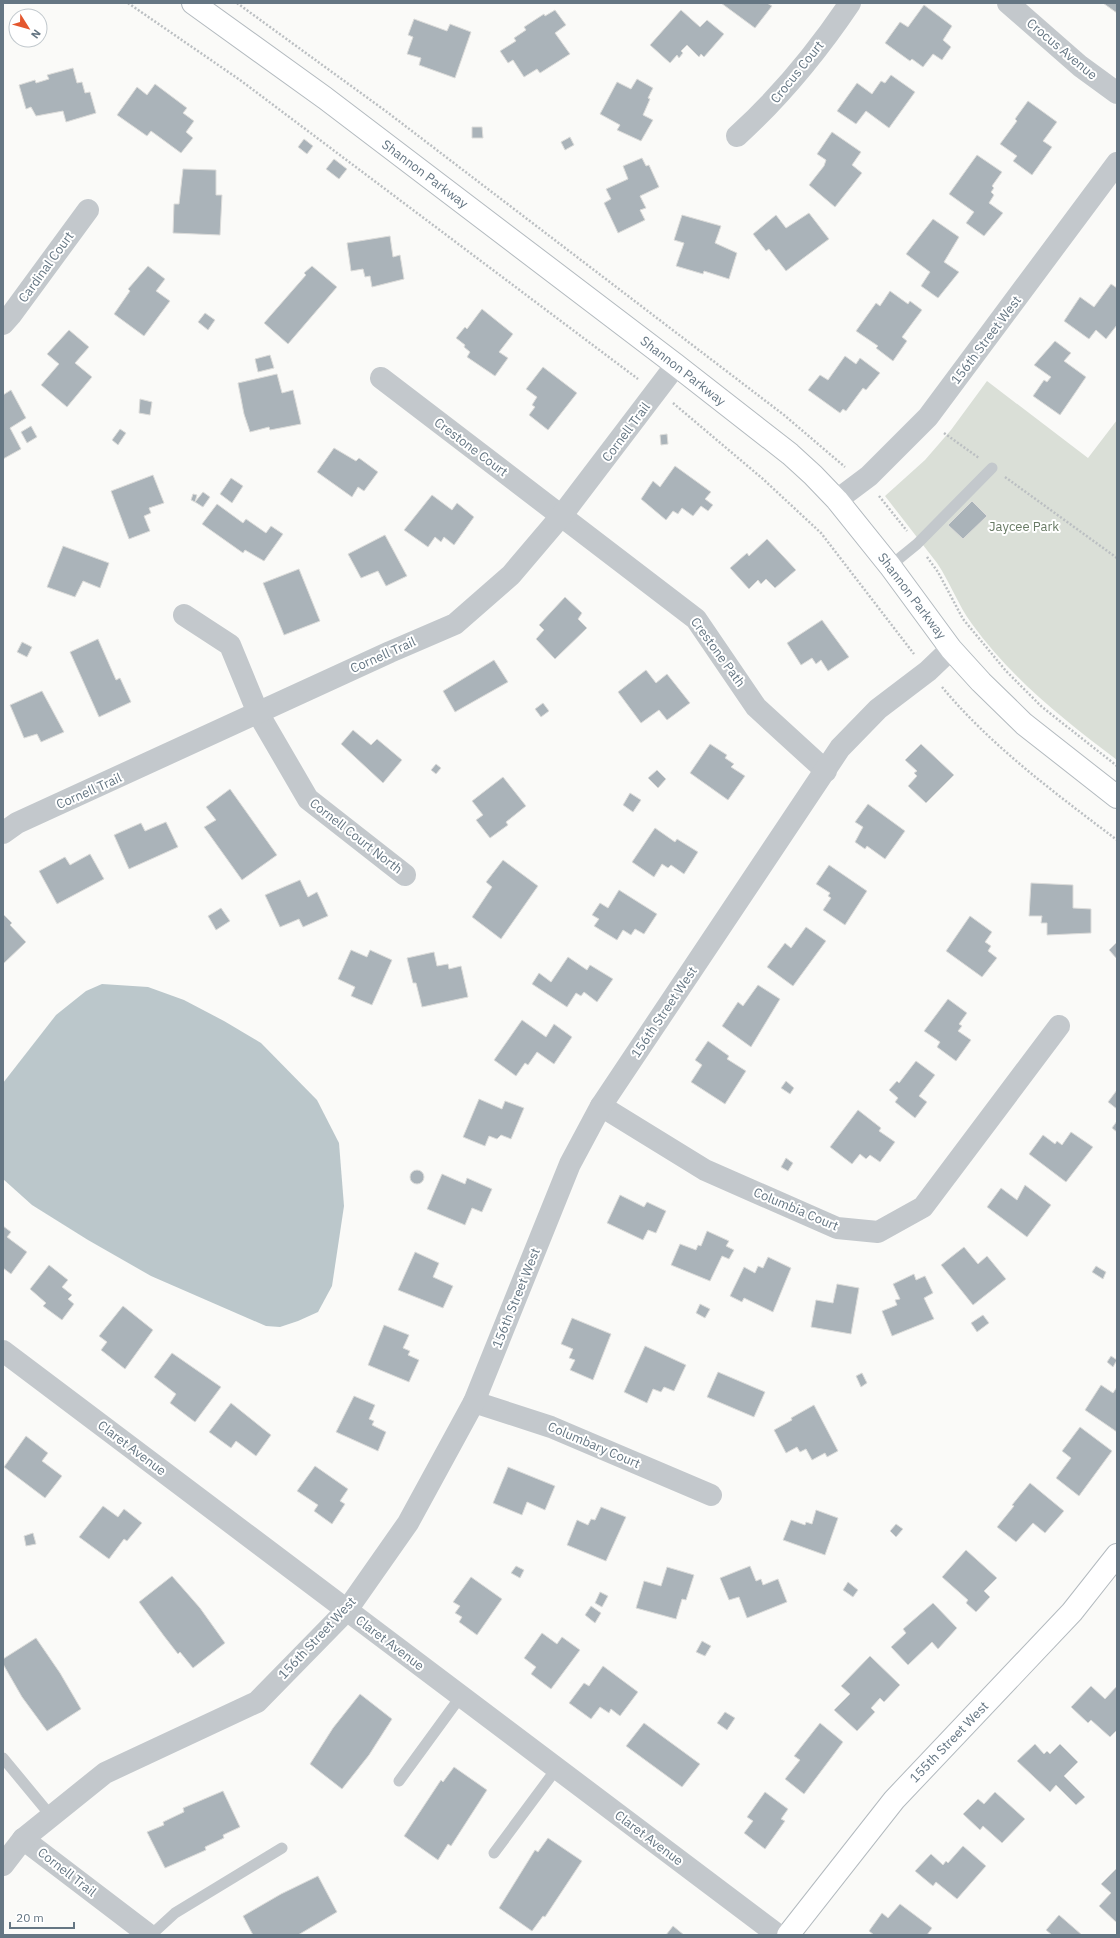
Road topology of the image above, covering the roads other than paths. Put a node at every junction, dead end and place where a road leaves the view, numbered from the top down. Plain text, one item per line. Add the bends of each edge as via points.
1 (193, 3) edge
2 (850, 3) edge
3 (1008, 3) edge
4 (1117, 93) edge
5 (737, 136) dead end
6 (1117, 163) edge
7 (88, 210) dead end
8 (3, 324) edge
9 (676, 364) junction
10 (381, 378) dead end
11 (992, 468) road end
12 (837, 500) junction
13 (562, 516) junction
14 (890, 566) junction
15 (184, 615) dead end
16 (951, 649) junction
17 (258, 714) junction
18 (826, 770) junction
19 (1117, 797) edge
20 (3, 833) edge
21 (405, 875) dead end
22 (1059, 1026) dead end
23 (601, 1106) junction
24 (3, 1351) edge
25 (474, 1402) junction
26 (711, 1495) dead end
27 (1117, 1555) edge
28 (347, 1610) junction
29 (461, 1696) junction
30 (3, 1758) edge
31 (556, 1768) junction
32 (399, 1781) dead end
33 (51, 1816) junction
34 (23, 1838) junction
35 (282, 1848) dead end
36 (494, 1853) dead end
37 (3, 1865) edge
38 (150, 1935) edge
39 (778, 1935) edge
40 (788, 1935) edge

1 - 9 street, Shannon Parkway via 325,98
2 - 5 street, Crocus Court via 794,79
3 - 4 street, Crocus Avenue via 1080,66
6 - 12 street, 156th Street West via 928,417 870,476
7 - 8 street, Cardinal Court
9 - 12 street, Shannon Parkway via 790,454
9 - 13 street, Cornell Trail
10 - 13 street, Crestone Court
11 - 14 lane via 917,544
12 - 14 street, Shannon Parkway
13 - 17 street, Cornell Trail via 511,575 455,624
13 - 18 street, Crestone Path via 696,619 756,707
14 - 16 street, Shannon Parkway
15 - 17 street, Cornell Court North via 230,645
16 - 18 street, 156th Street West via 928,671 878,708 840,748
16 - 19 street, Shannon Parkway via 1024,724
17 - 20 street, Cornell Trail via 17,823
17 - 21 street, Cornell Court North via 308,799
18 - 23 street, 156th Street West
22 - 23 street, Columbia Court via 923,1207 878,1232 837,1228 705,1170
23 - 25 street, 156th Street West via 570,1164
24 - 28 street, Claret Avenue
25 - 26 street, Columbary Court via 551,1427
25 - 28 street, 156th Street West via 408,1522
27 - 40 street, 155th Street West via 1072,1612 894,1800
28 - 29 street, Claret Avenue
28 - 33 street, 156th Street West via 257,1702 105,1773
29 - 31 street, Claret Avenue
29 - 32 lane
30 - 33 lane
31 - 36 lane
31 - 39 street, Claret Avenue
33 - 34 street, 156th Street West
34 - 37 street, 156th Street West
34 - 38 street, Cornell Trail
35 - 38 lane via 175,1913

